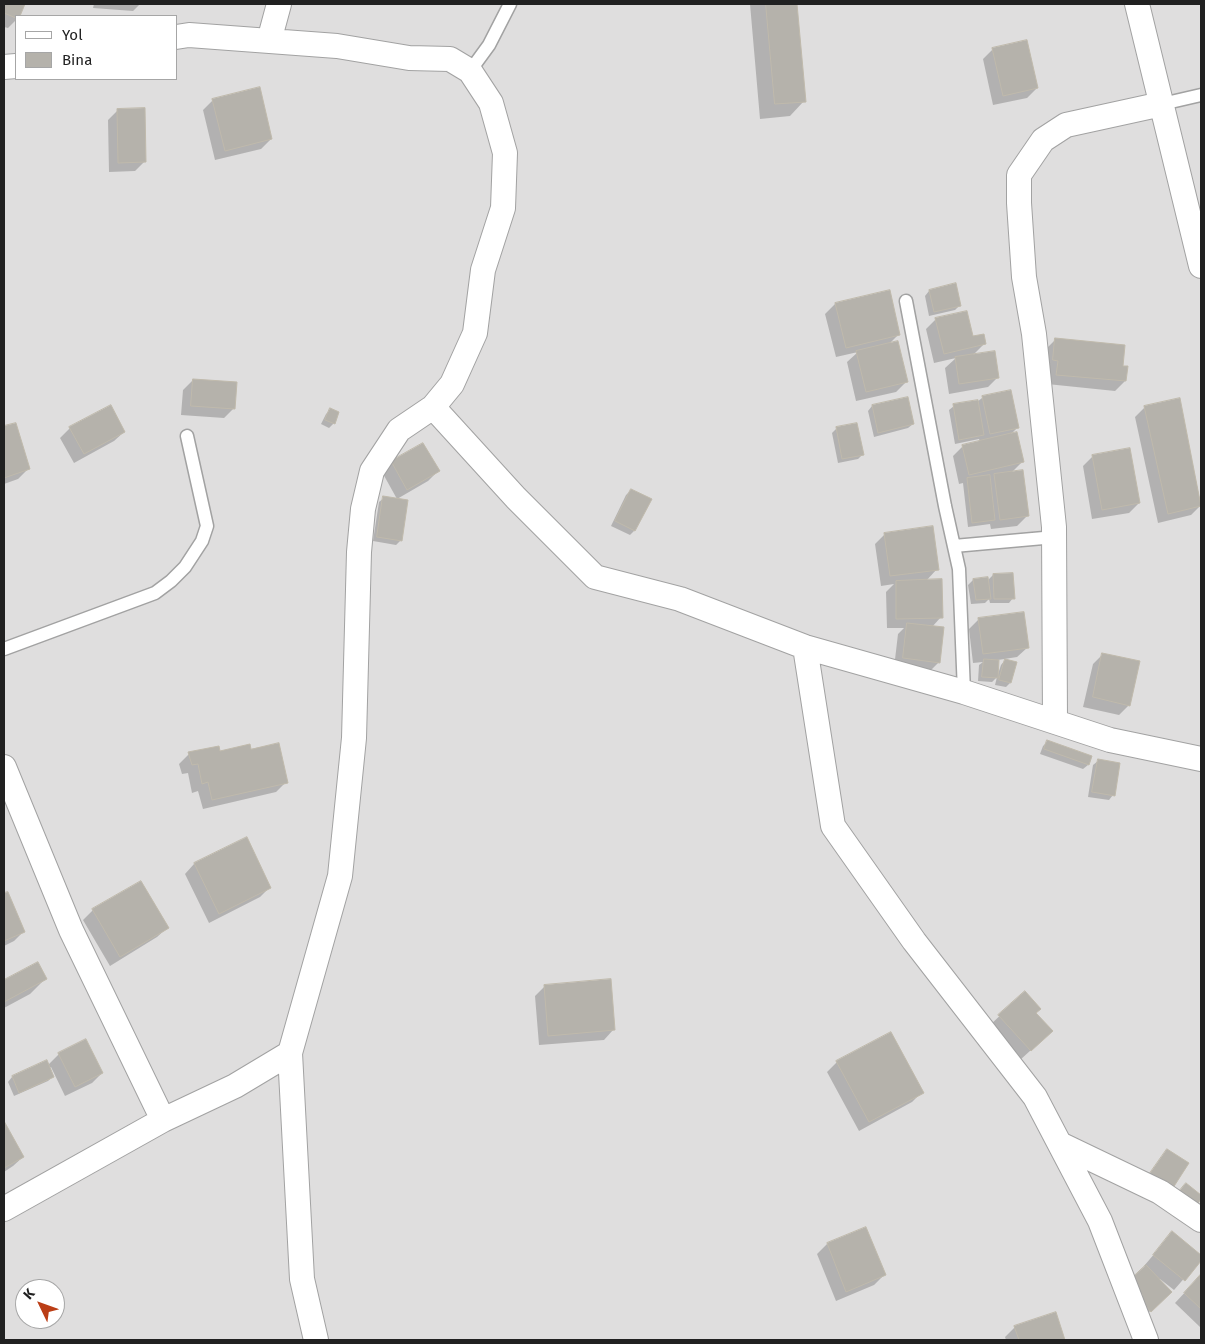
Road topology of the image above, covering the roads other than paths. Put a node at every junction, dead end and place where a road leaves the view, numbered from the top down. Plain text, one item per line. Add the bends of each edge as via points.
1 (278, 4) edge
2 (510, 4) edge
3 (1137, 4) edge
4 (178, 37) edge
5 (269, 41) junction
6 (470, 71) junction
7 (1201, 95) edge
8 (1162, 104) junction
9 (1201, 266) edge
10 (906, 301) dead end
11 (433, 407) junction
12 (187, 436) dead end
13 (1054, 537) junction
14 (954, 546) junction
15 (806, 647) junction
16 (4, 649) edge
17 (964, 692) junction
18 (1056, 721) junction
19 (1201, 759) edge
20 (4, 767) edge
21 (290, 1054) junction
22 (163, 1120) junction
23 (1060, 1144) junction
24 (4, 1209) edge
25 (1201, 1220) edge
26 (316, 1340) edge
27 (1146, 1340) edge

1 - 5 street
2 - 6 lane via 489,45
3 - 8 street
4 - 5 street
5 - 6 street via 337,46 409,58 450,59
6 - 11 street via 490,102 504,153 503,208 483,270 475,333 452,384
7 - 8 lane
8 - 9 street
8 - 13 street via 1066,125 1043,140 1019,175 1024,278 1034,334
10 - 14 lane
11 - 15 street via 516,498 595,577 680,599
11 - 21 street via 399,430 372,471 363,509 354,738 340,876
12 - 16 lane via 207,526 202,541 185,567 155,593
13 - 14 lane
13 - 18 street
14 - 17 lane via 959,569
15 - 17 street
15 - 23 street via 833,826 914,941 1035,1097
17 - 18 street
18 - 19 street via 1110,740
20 - 22 street via 71,930
21 - 22 street via 235,1086
21 - 26 street via 302,1279
22 - 24 street
23 - 25 street via 1160,1192
23 - 27 street via 1100,1221

